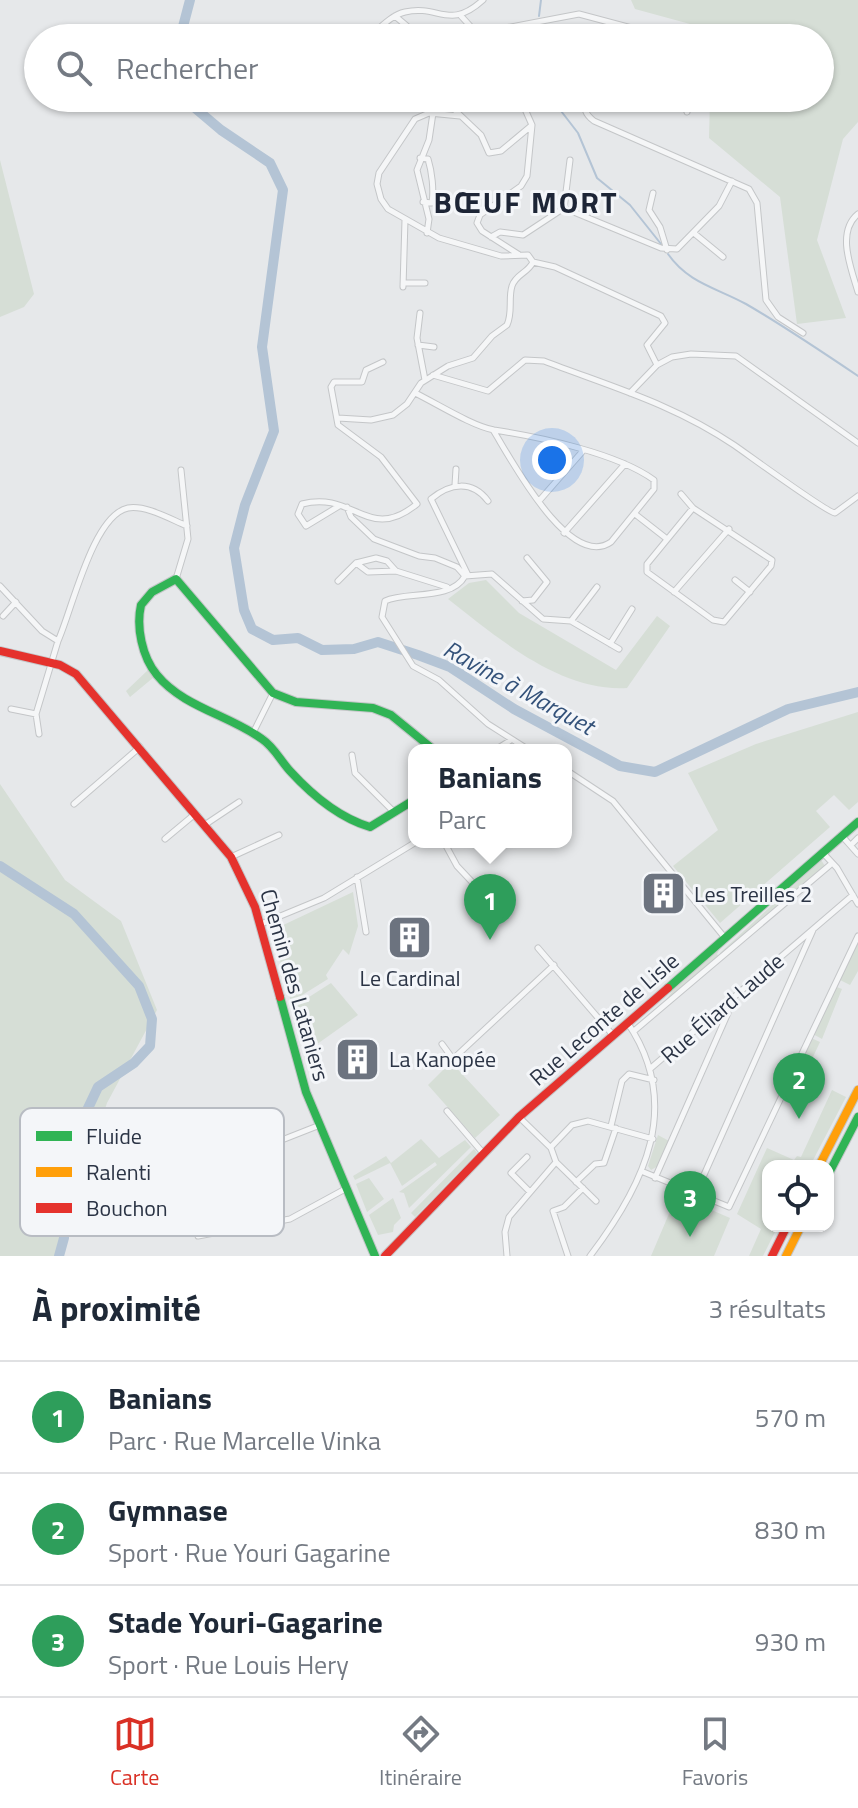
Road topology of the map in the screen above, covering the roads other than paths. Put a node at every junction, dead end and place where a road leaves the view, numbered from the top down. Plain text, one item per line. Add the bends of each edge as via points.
1 (483, 0) edge
2 (474, 8) junction
3 (395, 16) junction
4 (461, 16) junction
5 (385, 24) edge
6 (404, 24) edge
7 (468, 24) edge
8 (471, 24) edge
9 (530, 24) edge
10 (616, 24) edge
11 (456, 112) edge
12 (526, 112) edge
13 (586, 112) edge
14 (433, 113) junction
15 (460, 116) junction
16 (532, 125) junction
17 (420, 158) junction
18 (570, 160) dead end
19 (732, 181) junction
20 (653, 193) dead end
21 (423, 202) junction
22 (564, 208) junction
23 (858, 214) edge
24 (405, 220) junction
25 (427, 233) junction
26 (695, 234) junction
27 (491, 237) junction
28 (667, 250) junction
29 (519, 254) junction
30 (723, 257) dead end
31 (533, 262) junction
32 (425, 283) dead end
33 (858, 292) edge
34 (420, 313) dead end
35 (803, 333) dead end
36 (418, 345) junction
37 (434, 347) dead end
38 (383, 362) dead end
39 (657, 365) junction
40 (433, 375) junction
41 (425, 380) junction
42 (415, 393) junction
43 (630, 393) junction
44 (338, 418) junction
45 (493, 430) junction
46 (858, 443) edge
47 (582, 452) junction
48 (625, 464) junction
49 (456, 469) dead end
50 (181, 470) dead end
51 (455, 485) junction
52 (681, 494) dead end
53 (858, 496) edge
54 (488, 501) dead end
55 (539, 501) junction
56 (339, 506) junction
57 (347, 507) junction
58 (693, 508) junction
59 (635, 514) junction
60 (187, 526) junction
61 (729, 529) junction
62 (564, 533) junction
63 (667, 539) junction
64 (527, 558) dead end
65 (356, 563) junction
66 (396, 571) junction
67 (466, 575) junction
68 (176, 579) junction
69 (735, 580) dead end
70 (338, 581) dead end
71 (0, 586) edge
72 (447, 587) junction
73 (597, 587) dead end
74 (674, 592) junction
75 (750, 592) junction
76 (521, 600) junction
77 (16, 602) junction
78 (632, 609) dead end
79 (3, 616) dead end
80 (571, 621) junction
81 (58, 641) junction
82 (610, 644) junction
83 (619, 649) dead end
84 (0, 651) edge
85 (54, 663) junction
86 (273, 693) junction
87 (11, 709) dead end
88 (36, 714) junction
89 (253, 733) junction
90 (39, 734) dead end
91 (511, 740) junction
92 (429, 744) edge
93 (505, 744) edge
94 (518, 744) edge
95 (141, 747) junction
96 (352, 755) dead end
97 (572, 774) edge
98 (239, 802) dead end
99 (74, 804) dead end
100 (408, 804) edge
101 (195, 813) junction
102 (395, 813) junction
103 (858, 822) edge
104 (206, 824) junction
105 (279, 835) dead end
106 (842, 836) junction
107 (858, 838) edge
108 (165, 839) dead end
109 (851, 845) junction
110 (408, 847) edge
111 (447, 848) edge
112 (823, 853) junction
113 (858, 854) edge
114 (231, 857) junction
115 (830, 865) junction
116 (357, 877) junction
117 (853, 895) junction
118 (489, 900) dead end
119 (858, 904) edge
120 (261, 924) junction
121 (813, 930) junction
122 (366, 932) dead end
123 (858, 936) edge
124 (725, 938) junction
125 (793, 947) junction
126 (538, 948) dead end
127 (802, 954) junction
128 (554, 965) junction
129 (727, 1003) junction
130 (627, 1022) junction
131 (634, 1031) junction
132 (612, 1034) junction
133 (442, 1044) dead end
134 (651, 1068) junction
135 (654, 1080) junction
136 (858, 1090) edge
137 (447, 1111) dead end
138 (519, 1117) junction
139 (858, 1117) edge
140 (320, 1125) junction
141 (613, 1127) junction
142 (284, 1139) edge
143 (653, 1139) junction
144 (551, 1148) junction
145 (483, 1153) junction
146 (527, 1157) dead end
147 (822, 1160) edge
148 (556, 1162) junction
149 (834, 1163) edge
150 (641, 1171) junction
151 (655, 1178) junction
152 (576, 1182) junction
153 (347, 1188) junction
154 (583, 1188) junction
155 (530, 1192) junction
156 (695, 1195) junction
157 (596, 1201) dead end
158 (284, 1220) edge
159 (784, 1232) edge
160 (798, 1232) edge
161 (773, 1253) edge
162 (375, 1256) edge
163 (385, 1256) edge
164 (507, 1256) edge
165 (568, 1256) edge
166 (590, 1256) edge
167 (786, 1256) edge

1 - 2 street
2 - 4 street
2 - 8 street
3 - 4 street via 416,11
3 - 5 street
3 - 6 street
4 - 7 street
9 - 10 street via 579,14
11 - 15 street
12 - 16 street
13 - 19 street via 594,121
14 - 15 street
14 - 17 street
14 - 24 street via 415,119 377,179 381,199
15 - 16 street via 492,154
16 - 27 street via 524,182 478,218 478,227
17 - 21 street
17 - 21 street via 430,165 433,201
18 - 22 street
19 - 26 street
19 - 35 street via 749,189 757,203 766,300 778,317
20 - 28 street via 648,207
21 - 25 street
22 - 27 street via 523,235 500,232
22 - 28 street
23 - 33 street via 847,230 847,255
24 - 25 street
24 - 32 street via 403,285
25 - 29 street via 492,254
26 - 28 street via 677,249
26 - 30 street
27 - 29 street
29 - 31 street
31 - 39 street via 661,316 665,323 647,345
31 - 40 street via 511,290 507,325 473,358
34 - 36 street
36 - 37 street
36 - 41 street
38 - 44 street via 366,370 362,382 332,385
39 - 43 street
39 - 46 street via 691,354 736,356
40 - 41 street
40 - 43 street via 488,391 525,360 534,360
41 - 42 street
42 - 44 street via 393,415
42 - 45 street
43 - 53 street via 698,421 798,486 825,511 835,513
44 - 57 street via 338,425 381,457 417,504 384,521
45 - 47 street via 517,431
45 - 55 street
47 - 48 street
47 - 55 street
48 - 59 street via 656,483
48 - 62 street
49 - 51 street
50 - 60 street
51 - 54 street via 477,489
51 - 67 street via 431,503
52 - 58 street
55 - 62 street
56 - 56 street via 318,500 302,504 298,514 306,526
56 - 57 street
57 - 67 street via 374,539 435,558
58 - 61 street
58 - 63 street
59 - 62 street via 602,547
59 - 63 street
60 - 68 street
60 - 81 street via 138,508 114,515 98,535
61 - 74 street
61 - 75 street via 772,560
63 - 74 street via 646,568
64 - 76 street via 547,582 533,600
65 - 66 street via 368,572
65 - 66 street via 382,559
65 - 70 street
66 - 72 street
67 - 72 street
67 - 76 street via 492,574
68 - 86 main road
68 - 89 main road via 152,592 140,609 142,646 150,666 179,695
69 - 75 street
71 - 77 street
72 - 91 street via 385,601 382,617 406,659
73 - 80 street
74 - 75 street via 720,623
76 - 80 street via 548,622
77 - 79 street
77 - 81 street
78 - 82 street
80 - 82 street
81 - 85 street
82 - 83 street
84 - 85 main road, Chemin des Lataniers
85 - 88 street
85 - 95 main road, Chemin des Lataniers via 85,682
86 - 89 street
86 - 92 main road via 291,700 390,712
87 - 88 street
88 - 90 street
89 - 102 main road via 297,778 359,824 370,827
91 - 93 street
91 - 94 street
95 - 99 street
95 - 101 main road, Chemin des Lataniers
96 - 102 street via 355,773
97 - 124 street via 613,801
98 - 104 street
100 - 102 main road
101 - 104 main road, Chemin des Lataniers
101 - 108 street
103 - 106 main road, Rue Leconte de Lisle
104 - 114 main road, Chemin des Lataniers
105 - 114 street
106 - 109 street
106 - 112 main road, Rue Leconte de Lisle
107 - 109 street
109 - 113 street
110 - 116 street
111 - 118 street
112 - 115 street
112 - 124 main road, Rue Leconte de Lisle
114 - 120 main road, Chemin des Lataniers
115 - 117 street
115 - 131 street
116 - 120 street via 324,898
116 - 122 street
117 - 119 street
117 - 121 street, Rue Éliard Laude
120 - 140 main road, Chemin des Lataniers via 298,1070
121 - 125 street, Rue Éliard Laude
121 - 127 street
123 - 156 street via 729,1207
124 - 130 main road, Rue Leconte de Lisle
125 - 127 street, Rue Éliard Laude
125 - 129 street, Rue Éliard Laude
126 - 128 street
127 - 156 street
128 - 132 street
128 - 133 street via 453,1059
129 - 134 street, Rue Éliard Laude
129 - 151 street via 728,1013
130 - 131 street
130 - 132 main road, Rue Leconte de Lisle
131 - 134 street
132 - 138 main road, Rue Leconte de Lisle
134 - 135 street
135 - 141 street via 629,1074 622,1081
135 - 143 street
136 - 147 main road
137 - 145 street
138 - 144 street
138 - 145 main road, Rue Leconte de Lisle
139 - 149 main road
140 - 142 street
140 - 153 main road, Chemin des Lataniers
141 - 143 street
141 - 144 street via 577,1122
141 - 152 street via 604,1163 595,1164
143 - 150 street
144 - 148 street
145 - 163 main road, Rue Leconte de Lisle
146 - 155 street via 511,1173
148 - 152 street
148 - 155 street
150 - 151 street
150 - 166 street via 614,1224
151 - 156 street
152 - 154 street
153 - 158 street
153 - 162 main road, Chemin des Lataniers
154 - 157 street
154 - 165 street via 553,1211
155 - 164 street via 509,1217
159 - 161 main road
160 - 167 main road

